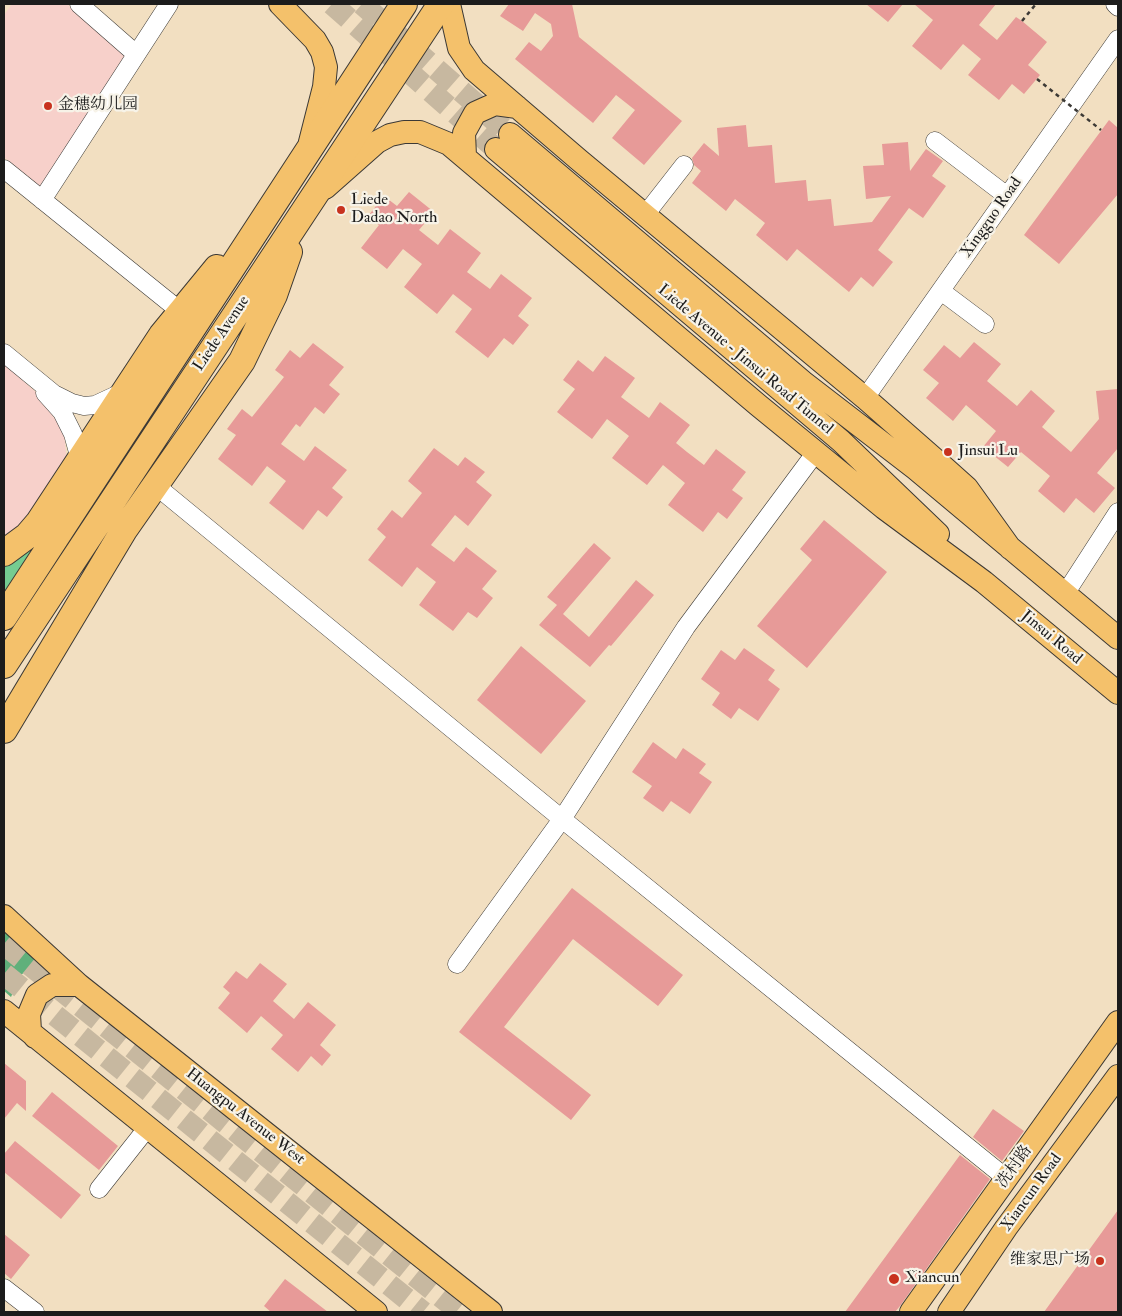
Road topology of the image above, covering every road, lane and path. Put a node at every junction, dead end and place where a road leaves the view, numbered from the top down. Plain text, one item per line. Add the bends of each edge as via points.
1 (79, 4) edge
2 (169, 4) edge
3 (280, 4) edge
4 (404, 4) edge
5 (441, 4) edge
6 (449, 4) edge
7 (1036, 4) edge
8 (1115, 4) edge
9 (1118, 7) edge
10 (1022, 21) dead end
11 (1118, 39) edge
12 (136, 54) junction
13 (1037, 78) dead end
14 (518, 107) junction
15 (1101, 130) dead end
16 (935, 141) dead end
17 (465, 156) junction
18 (305, 158) junction
19 (684, 165) dead end
20 (4, 169) edge
21 (1007, 196) junction
22 (315, 197) junction
23 (42, 200) junction
24 (645, 215) junction
25 (249, 244) junction
26 (941, 291) junction
27 (180, 311) junction
28 (985, 324) dead end
29 (4, 353) edge
30 (24, 370) junction
31 (124, 392) junction
32 (865, 398) junction
33 (816, 452) junction
34 (77, 465) junction
35 (155, 485) junction
36 (1118, 512) edge
37 (1010, 548) junction
38 (4, 553) edge
39 (984, 582) junction
40 (1065, 594) junction
41 (4, 617) edge
42 (1118, 638) edge
43 (4, 665) edge
44 (37, 674) junction
45 (4, 680) edge
46 (1118, 693) edge
47 (4, 730) edge
48 (562, 819) junction
49 (4, 916) edge
50 (457, 964) dead end
51 (79, 985) junction
52 (4, 1011) edge
53 (1118, 1022) edge
54 (35, 1037) junction
55 (1118, 1076) edge
56 (148, 1127) junction
57 (1006, 1178) junction
58 (99, 1189) dead end
59 (4, 1288) edge
60 (36, 1312) edge
61 (376, 1312) edge
62 (491, 1312) edge
63 (912, 1312) edge
64 (949, 1312) edge

1 - 12 street
2 - 12 street
3 - 18 main road via 315,40 326,67 322,96
4 - 18 highway, Liede Avenue
5 - 22 highway, Liede Avenue
6 - 14 main road via 466,59
7 - 10 path
8 - 9 street
11 - 21 street, Xingguo Road
12 - 23 street
13 - 15 path, bridge
14 - 17 main road via 495,104 475,113 464,133
14 - 24 main road
16 - 21 street
17 - 22 main road via 427,134 404,132 390,135 377,142
17 - 33 main road
18 - 25 highway, Liede Avenue
19 - 24 street
20 - 23 street
21 - 26 street, Xingguo Road
22 - 35 highway via 242,361
22 - 43 highway, Liede Avenue
23 - 27 street
24 - 32 main road
25 - 27 highway via 218,267
25 - 41 highway, Liede Avenue
26 - 28 street
26 - 32 street, Xingguo Road
27 - 31 highway
29 - 30 street
30 - 31 street via 54,394 84,406 103,403
30 - 34 street via 62,412 73,434 78,452
31 - 34 highway
32 - 37 main road via 967,488
33 - 39 main road via 884,508
33 - 48 street via 686,626
34 - 38 highway via 39,522 27,536
35 - 44 highway
35 - 48 street
36 - 40 street
37 - 39 main road, Liede Avenue - Jinsui Road Tunnel via 916,469 503,142 841,440
37 - 40 main road
39 - 46 main road, Jinsui Road
40 - 42 main road
44 - 45 highway via 25,679
44 - 47 highway
48 - 50 street
48 - 57 street
49 - 51 main road, Huangpu Avenue West
51 - 54 main road via 52,986 37,995 28,1014 30,1031
51 - 62 main road, Huangpu Avenue West
52 - 54 main road
53 - 57 main road, 冼村路
54 - 56 main road
55 - 64 main road, Xiancun Road via 1006,1228
56 - 58 street
56 - 61 main road
57 - 63 main road, 冼村路
59 - 60 street

